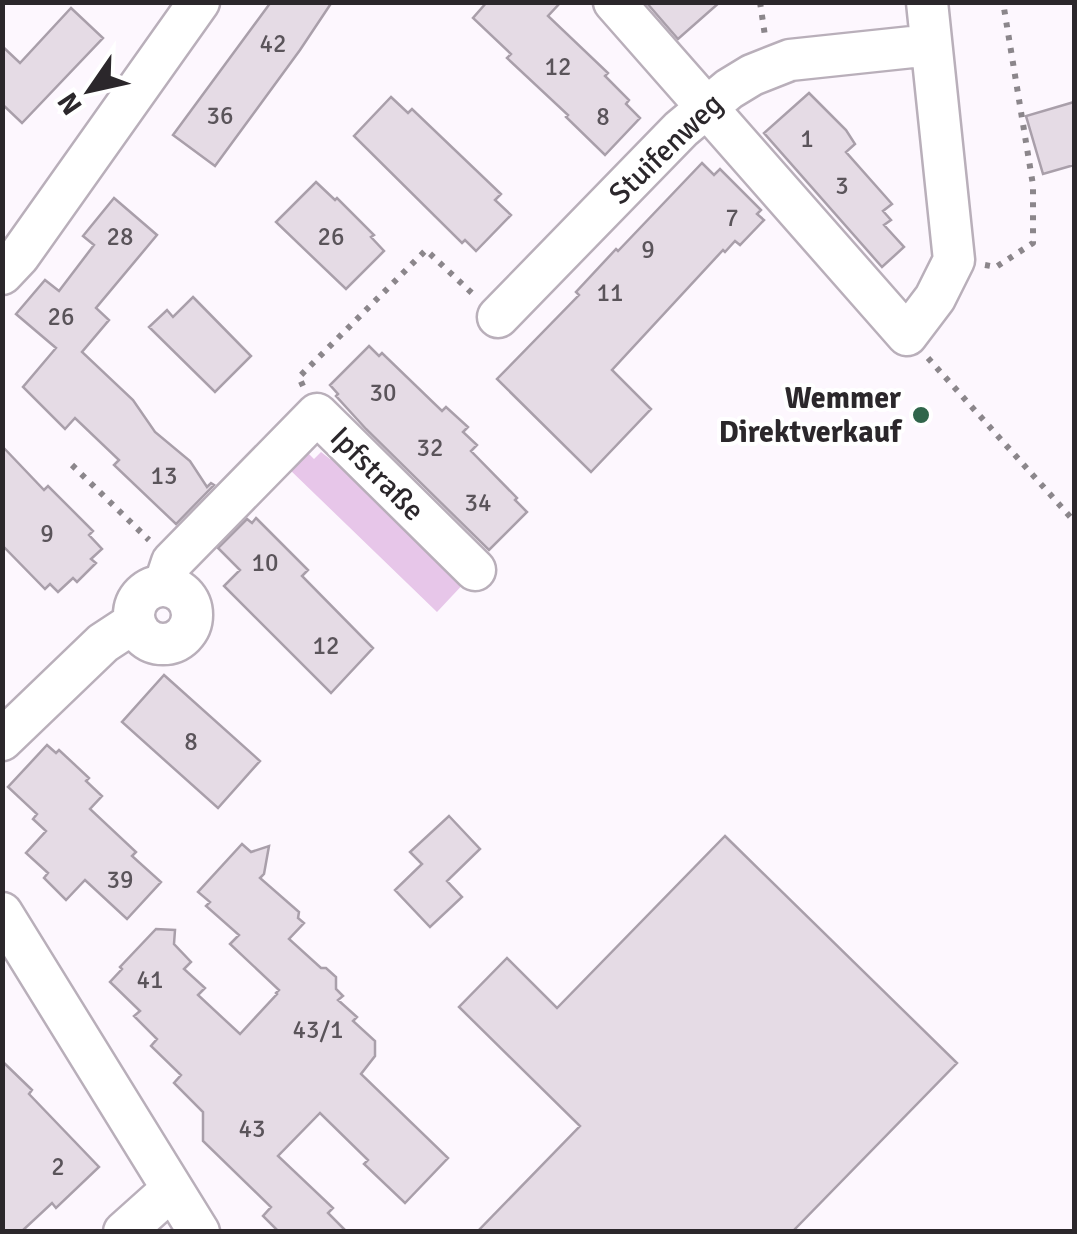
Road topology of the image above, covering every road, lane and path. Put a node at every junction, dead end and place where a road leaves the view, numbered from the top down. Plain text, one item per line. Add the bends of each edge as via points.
1 (199, 2) edge
2 (614, 2) edge
3 (927, 2) edge
4 (1003, 2) edge
5 (931, 44) junction
6 (705, 108) junction
7 (8, 256) edge
8 (954, 260) junction
9 (498, 317) joint
10 (907, 335) junction
11 (316, 414) junction
12 (72, 465) dead end
13 (1074, 521) edge
14 (474, 570) dead end
15 (168, 574) junction
16 (2, 740) edge
17 (2, 913) edge
18 (172, 1189) junction
19 (124, 1232) edge
20 (199, 1232) edge

1 - 7 street
2 - 6 street
3 - 5 street
4 - 8 path via 1033,185 1032,243 996,267
5 - 6 street, Stuifenweg via 790,60 752,75
5 - 8 street
6 - 9 street, Stuifenweg
6 - 10 street
8 - 10 street
9 - 11 path via 426,250 299,376
10 - 13 path
11 - 14 street, Ipfstraße
11 - 15 street, Ipfstraße
12 - 15 path
15 - 16 street, Ipfstraße via 137,602 135,622 103,643
17 - 18 street
18 - 19 street
18 - 20 street

